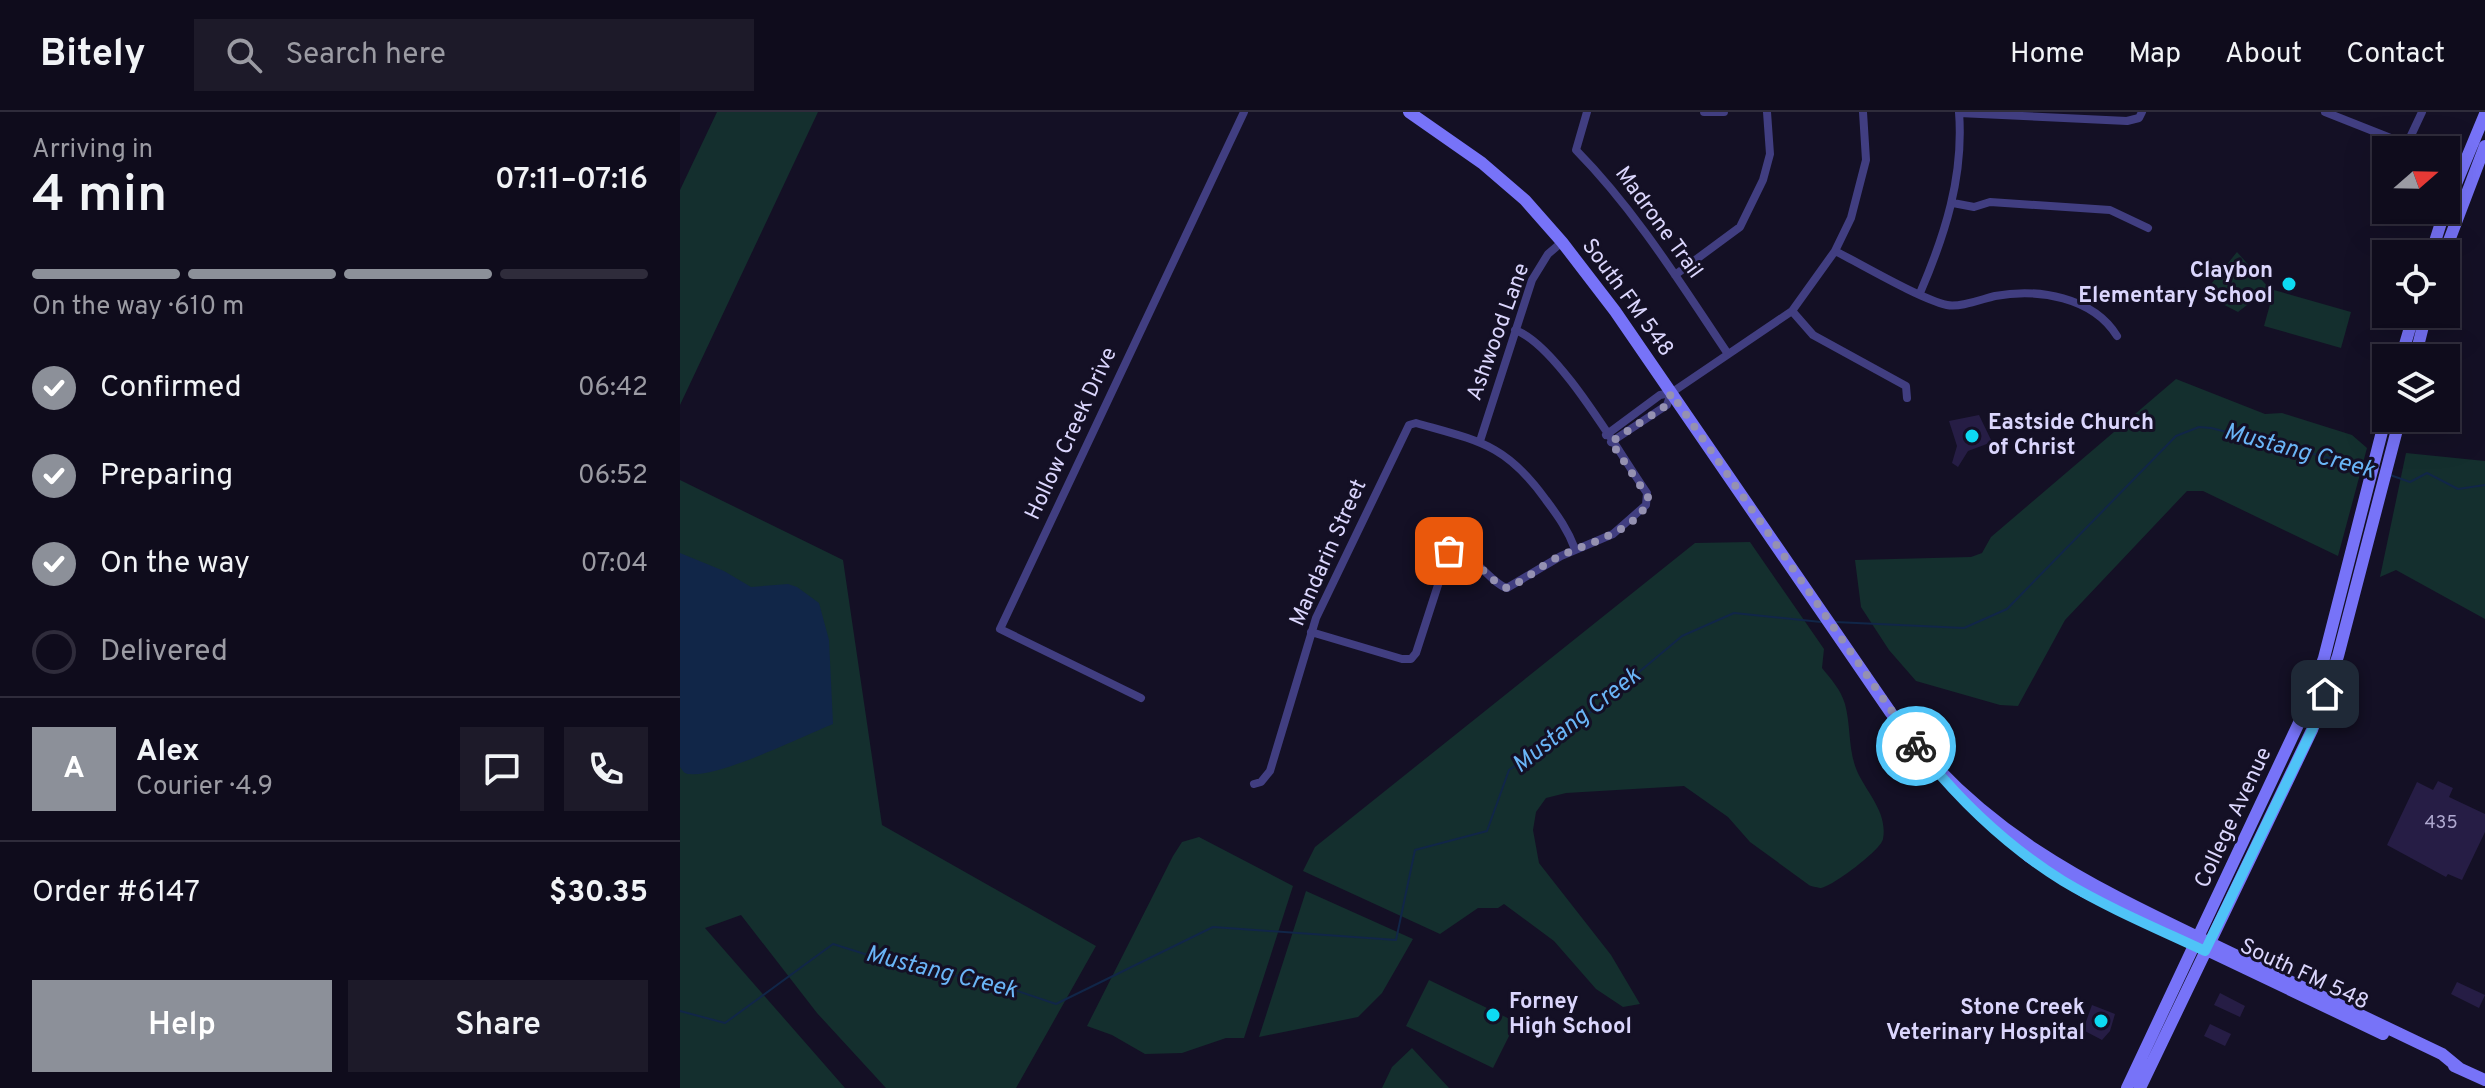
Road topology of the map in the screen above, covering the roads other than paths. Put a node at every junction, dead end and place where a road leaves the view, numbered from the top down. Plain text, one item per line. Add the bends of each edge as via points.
1 (1244, 112) edge
2 (1410, 112) edge
3 (1587, 112) edge
4 (1704, 112) edge
5 (1724, 112) edge
6 (1767, 112) edge
7 (1863, 112) edge
8 (2142, 112) edge
9 (2325, 112) edge
10 (2422, 112) edge
11 (1959, 113) edge
12 (2485, 114) edge
13 (2386, 136) edge
14 (2411, 136) edge
15 (2485, 146) edge
16 (2460, 166) edge
17 (2468, 169) junction
18 (2460, 184) edge
19 (1953, 203) junction
20 (2148, 228) dead end
21 (2448, 240) edge
22 (1562, 242) junction
23 (1835, 251) junction
24 (1675, 275) junction
25 (1920, 293) junction
26 (1792, 311) junction
27 (1515, 330) junction
28 (2117, 336) dead end
29 (1728, 354) junction
30 (1671, 393) junction
31 (1907, 398) dead end
32 (2382, 432) edge
33 (2396, 432) edge
34 (1609, 438) junction
35 (1480, 441) junction
36 (1575, 549) junction
37 (2355, 562) junction
38 (1311, 632) junction
39 (1141, 698) dead end
40 (1254, 784) dead end
41 (2202, 945) junction
42 (2485, 1080) edge
43 (2127, 1088) edge
44 (2140, 1088) edge

1 - 39 street, Hollow Creek Drive via 1000,629
2 - 22 main road, South FM 548 via 1504,181
3 - 24 street, Madrone Trail via 1576,150 1604,178
4 - 5 street
6 - 24 street via 1770,154 1740,227
7 - 23 street via 1866,160 1851,218
8 - 11 street via 2127,121
9 - 13 street
10 - 14 street
11 - 19 street
12 - 17 main road
15 - 17 main road
16 - 17 street
17 - 18 main road
17 - 21 main road
19 - 20 street via 2110,210
19 - 25 street
22 - 27 street, Ashwood Lane via 1539,266
22 - 30 main road, South FM 548
23 - 25 street
23 - 26 street
24 - 29 street, Madrone Trail
25 - 28 street via 1948,305 2006,294 2068,299 2106,318
26 - 29 street
26 - 31 street via 1813,335 1906,386
27 - 34 street via 1549,352
27 - 35 street, Ashwood Lane
29 - 30 street
30 - 34 street via 1660,395
30 - 41 main road, South FM 548 via 1944,783 2064,881
32 - 37 main road, College Avenue via 2356,530
33 - 37 main road, College Avenue via 2366,547
34 - 36 street via 1648,501 1613,534
35 - 36 street via 1516,463 1531,480
35 - 38 street, Mandarin Street via 1409,425
36 - 38 street via 1503,588 1476,560 1452,549 1411,659
37 - 41 main road, College Avenue via 2338,656 2312,730
38 - 40 street, Mandarin Street via 1270,771
41 - 42 main road, South FM 548
41 - 43 main road, College Avenue
41 - 44 main road, College Avenue

